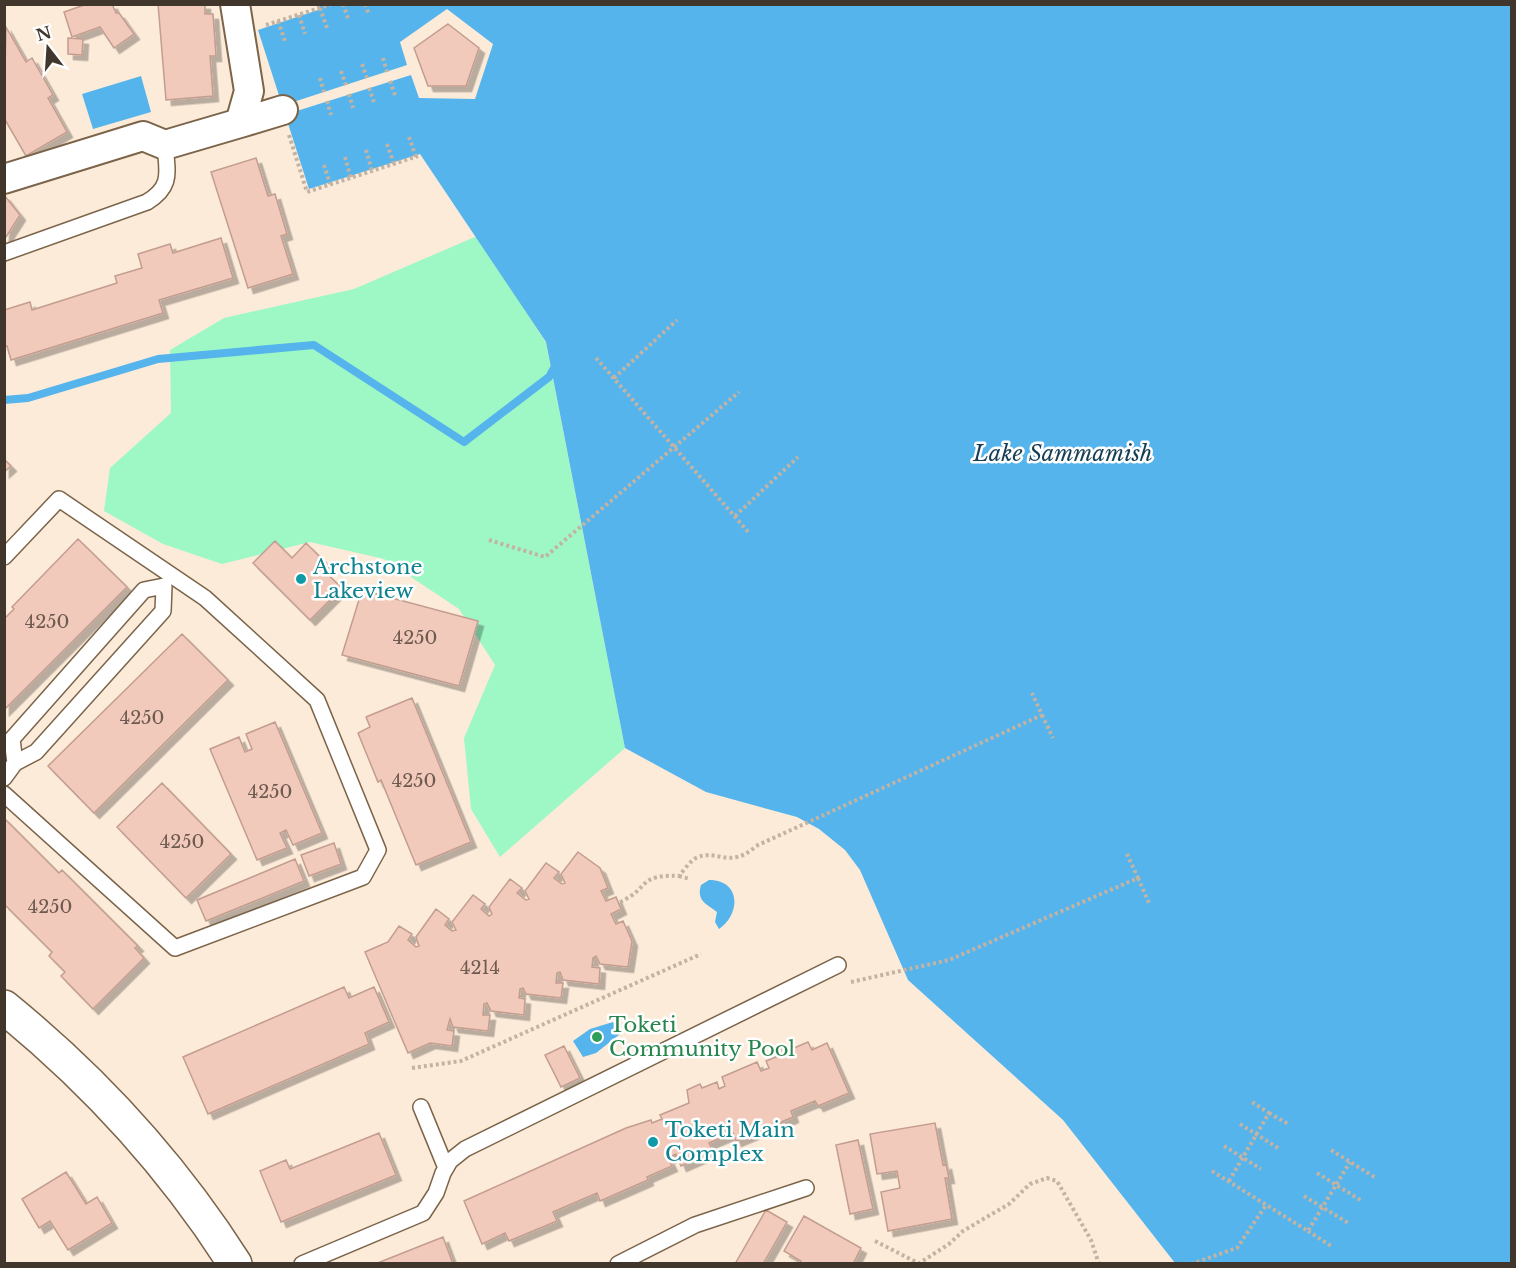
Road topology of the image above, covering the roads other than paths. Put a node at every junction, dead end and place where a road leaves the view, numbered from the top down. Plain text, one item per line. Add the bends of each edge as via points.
1 (235, 4) edge
2 (283, 110) dead end
3 (240, 123) junction
4 (165, 145) junction
5 (4, 179) edge
6 (4, 253) edge
7 (4, 557) edge
8 (168, 581) junction
9 (15, 764) junction
10 (4, 778) edge
11 (4, 794) edge
12 (838, 965) road end
13 (4, 1007) edge
14 (421, 1107) dead end
15 (446, 1168) junction
16 (806, 1188) dead end
17 (235, 1263) edge
18 (302, 1263) edge
19 (618, 1263) edge

1 - 3 street via 249,92
2 - 3 street
3 - 4 street
4 - 5 street via 143,136
4 - 6 lane via 168,182 159,195
7 - 8 lane via 59,499
8 - 9 lane via 163,611 36,752
8 - 9 lane via 144,590 12,739
8 - 11 lane via 205,598 317,700 378,850 363,877 175,948
9 - 10 lane
12 - 15 lane via 465,1149
13 - 17 main road via 91,1083 144,1140 202,1212
14 - 15 lane
15 - 18 lane via 423,1213
16 - 19 lane via 695,1225

